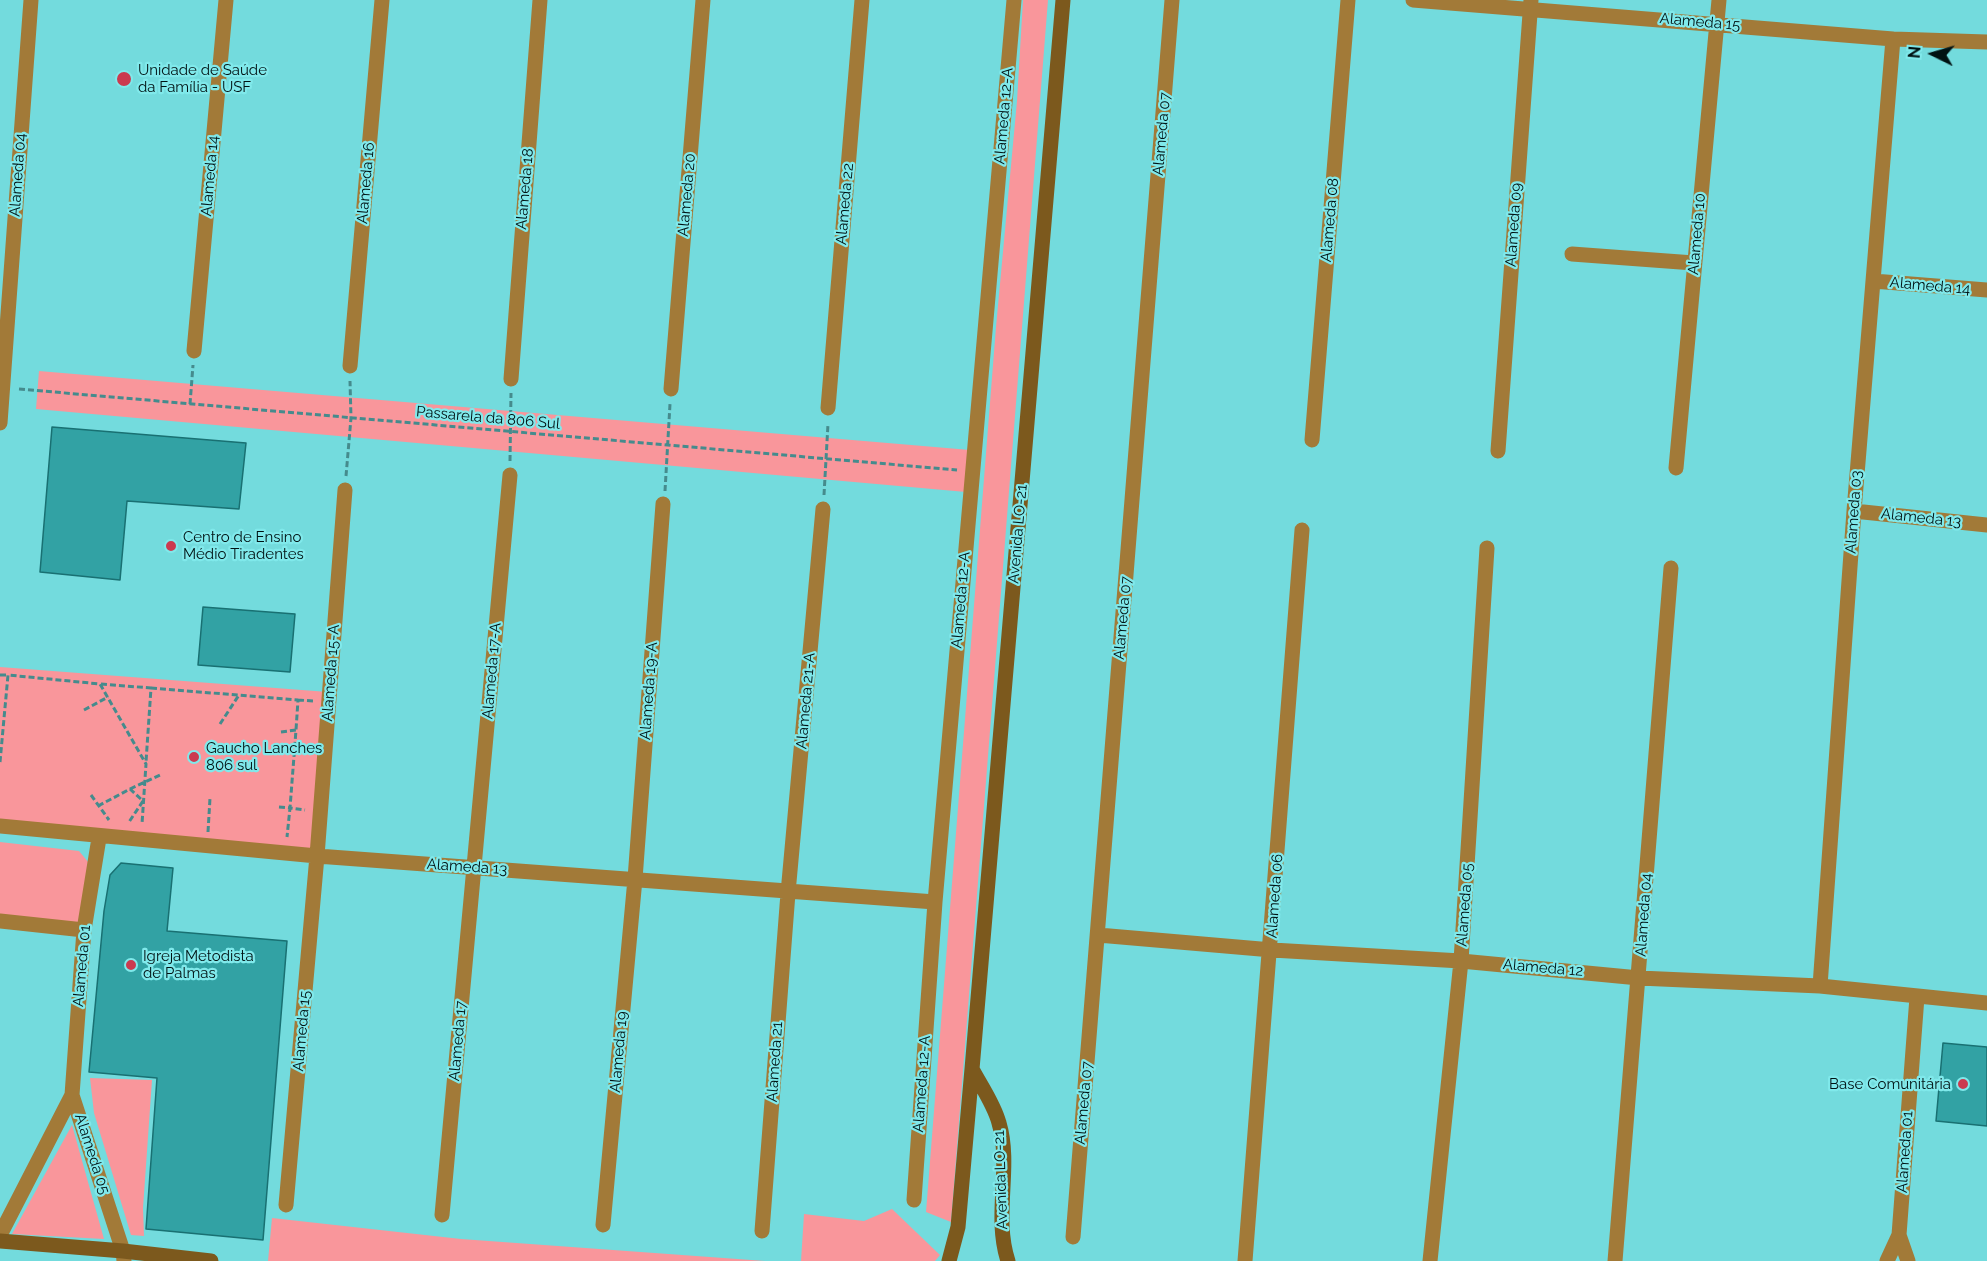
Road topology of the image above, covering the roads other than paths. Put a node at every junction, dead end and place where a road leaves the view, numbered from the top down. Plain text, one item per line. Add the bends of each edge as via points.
1 (31, 0) edge
2 (226, 0) edge
3 (382, 0) edge
4 (540, 0) edge
5 (703, 0) edge
6 (862, 0) edge
7 (1014, 0) edge
8 (1063, 0) edge
9 (1172, 0) edge
10 (1348, 0) edge
11 (1413, 0) edge
12 (1719, 0) edge
13 (1531, 4) edge
14 (1717, 23) junction
15 (1893, 39) junction
16 (1987, 42) edge
17 (1572, 254) dead end
18 (1694, 263) junction
19 (1873, 281) junction
20 (1987, 290) edge
21 (194, 351) road end
22 (350, 366) road end
23 (510, 379) road end
24 (671, 389) road end
25 (828, 408) road end
26 (0, 423) edge
27 (1312, 440) dead end
28 (1498, 451) dead end
29 (1676, 468) dead end
30 (510, 475) road end
31 (345, 490) road end
32 (663, 504) road end
33 (823, 509) road end
34 (1854, 511) junction
35 (1987, 525) edge
36 (1302, 530) dead end
37 (1487, 548) dead end
38 (1671, 568) dead end
39 (0, 826) edge
40 (99, 837) junction
41 (317, 856) junction
42 (473, 867) junction
43 (635, 879) junction
44 (788, 893) junction
45 (935, 902) junction
46 (0, 921) edge
47 (84, 930) junction
48 (1098, 935) junction
49 (1272, 950) junction
50 (1461, 961) junction
51 (1639, 978) junction
52 (1820, 986) junction
53 (1917, 997) junction
54 (1987, 1003) edge
55 (972, 1069) junction
56 (72, 1095) junction
57 (914, 1200) dead end
58 (286, 1206) dead end
59 (442, 1215) dead end
60 (603, 1225) dead end
61 (762, 1231) dead end
62 (0, 1235) edge
63 (1899, 1235) junction
64 (1073, 1237) dead end
65 (0, 1241) edge
66 (124, 1256) edge
67 (211, 1261) edge
68 (949, 1261) edge
69 (1008, 1261) edge
70 (1245, 1261) edge
71 (1430, 1261) edge
72 (1615, 1261) edge
73 (1887, 1261) edge
74 (1908, 1261) edge

1 - 26 street, Alameda 04
2 - 21 street, Alameda 14
3 - 22 street, Alameda 16
4 - 23 street, Alameda 18
5 - 24 street, Alameda 20
6 - 25 street, Alameda 22
7 - 45 street, Alameda 12-A
8 - 55 street, Avenida LO-21
9 - 48 street, Alameda 07
10 - 27 street, Alameda 08
11 - 13 street, Alameda 15
12 - 14 street, Alameda 10
13 - 14 street, Alameda 15
13 - 28 street, Alameda 09
14 - 15 street, Alameda 15
14 - 18 street, Alameda 10
15 - 16 street, Alameda 15
15 - 19 street, Alameda 03
17 - 18 street
18 - 29 street, Alameda 10
19 - 20 street, Alameda 14
19 - 34 street, Alameda 03
30 - 42 street, Alameda 17-A
31 - 41 street, Alameda 15-A
32 - 43 street, Alameda 19-A
33 - 44 street, Alameda 21-A
34 - 35 street, Alameda 13
34 - 52 street, Alameda 03
36 - 49 street, Alameda 06
37 - 50 street, Alameda 05
38 - 51 street, Alameda 04
39 - 40 street, Alameda 13
40 - 41 street, Alameda 13
40 - 47 street, Alameda 01
41 - 42 street, Alameda 13
41 - 58 street, Alameda 15
42 - 43 street, Alameda 13
42 - 59 street, Alameda 17
43 - 44 street, Alameda 13
43 - 60 street, Alameda 19
44 - 45 street, Alameda 13
44 - 61 street, Alameda 21
45 - 57 street, Alameda 12-A
46 - 47 street
47 - 56 street, Alameda 01
48 - 49 street, Alameda 12
48 - 64 street, Alameda 07
49 - 50 street, Alameda 12
49 - 70 street, Alameda 06
50 - 51 street, Alameda 12
50 - 71 street, Alameda 05
51 - 52 street, Alameda 12
51 - 72 street, Alameda 04
52 - 53 street, Alameda 12
53 - 54 street, Alameda 12
53 - 63 street, Alameda 01
55 - 68 street, Avenida LO-21 via 958,1227
55 - 69 street, Avenida LO-21 via 999,1123 1001,1227
56 - 62 street, Alameda 05
56 - 66 street, Alameda 05
63 - 73 street
63 - 74 street
65 - 66 street
66 - 67 street

